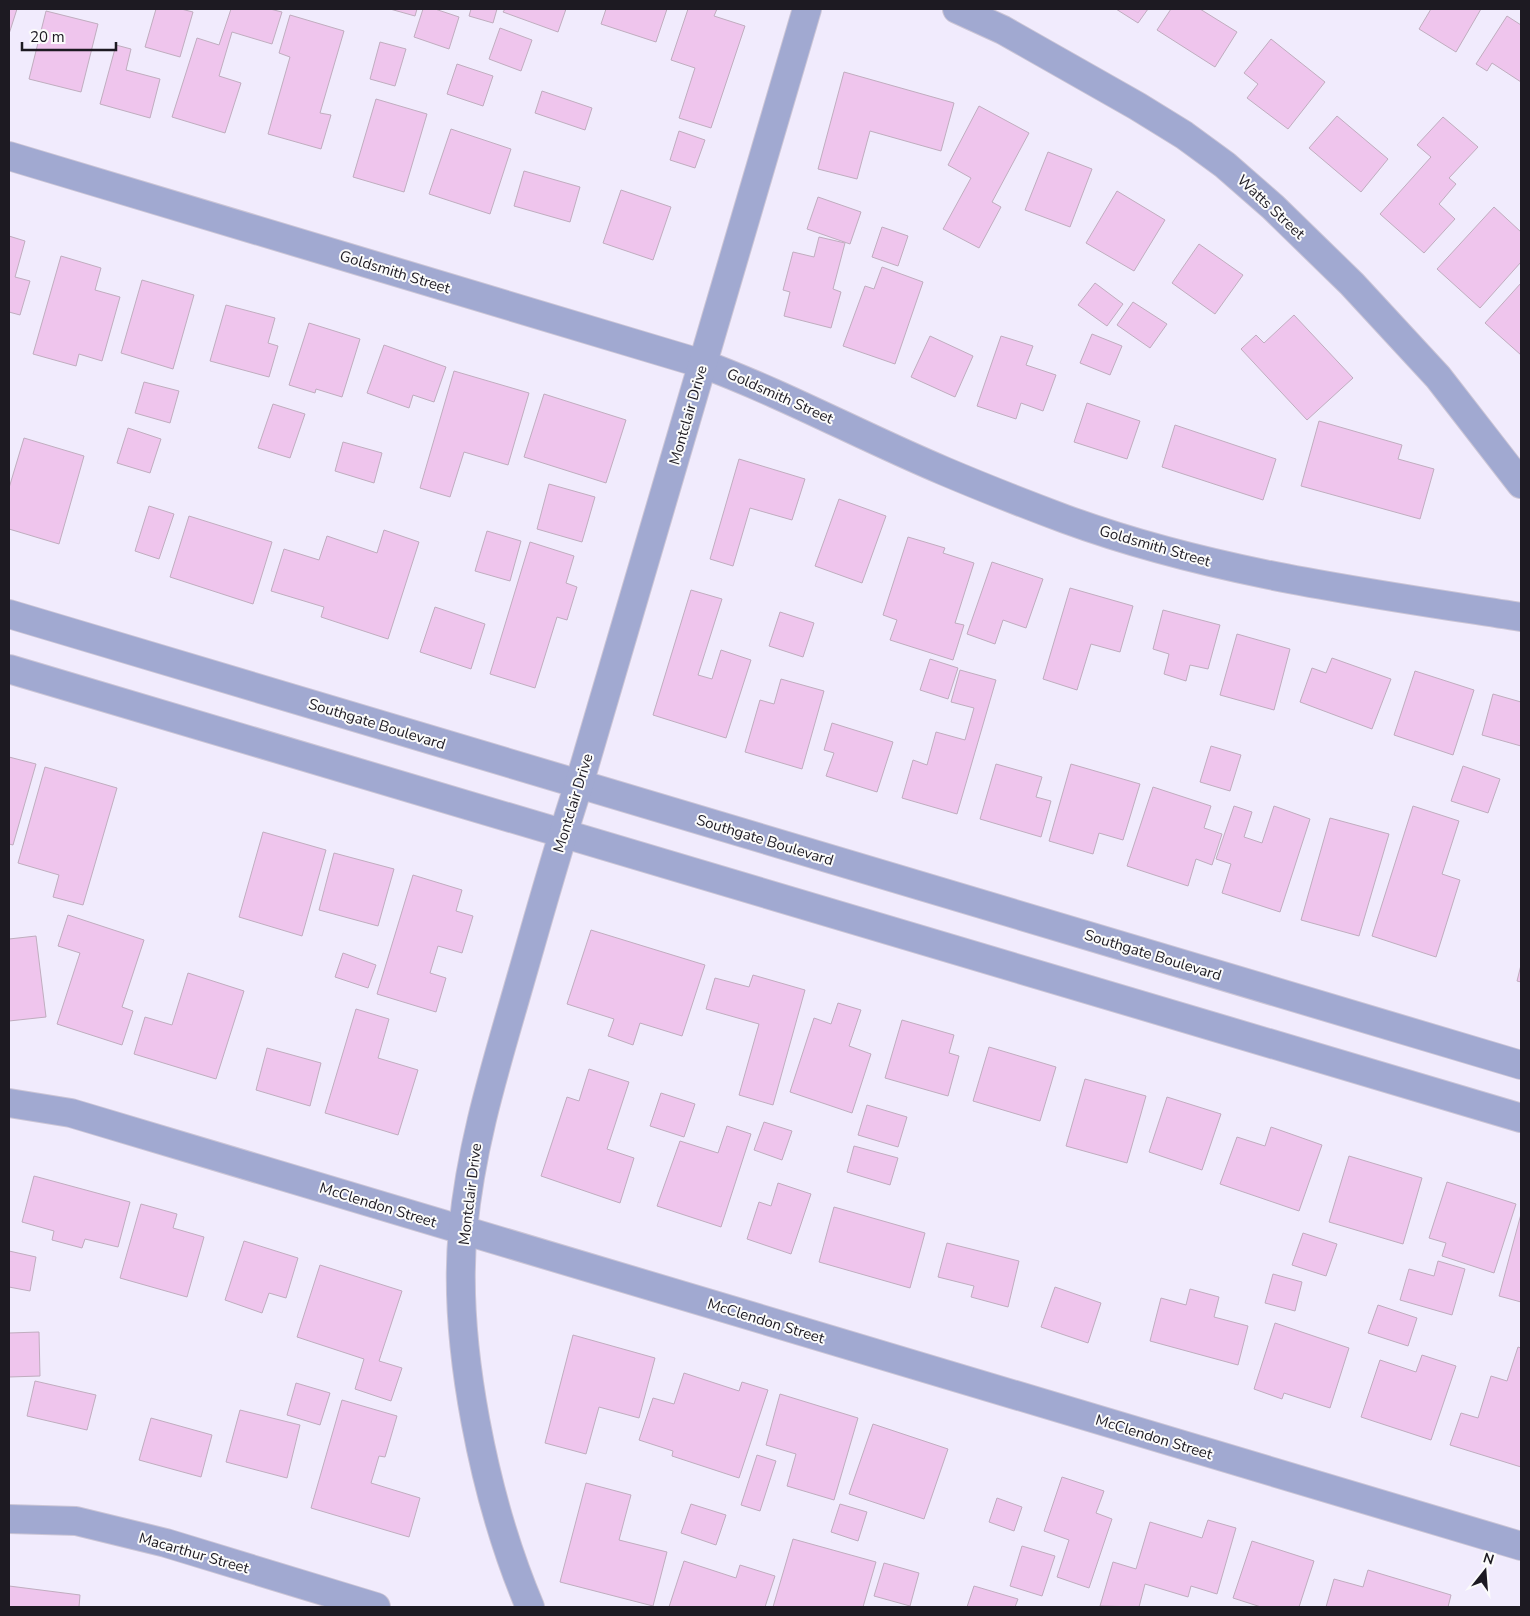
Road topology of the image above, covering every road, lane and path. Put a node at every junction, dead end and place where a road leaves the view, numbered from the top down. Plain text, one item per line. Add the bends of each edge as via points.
1 (807, 9) edge
2 (957, 9) edge
3 (9, 156) edge
4 (703, 364) junction
5 (1521, 484) edge
6 (9, 614) edge
7 (1521, 617) edge
8 (9, 669) edge
9 (580, 784) junction
10 (563, 834) junction
11 (1521, 1065) edge
12 (9, 1103) edge
13 (1521, 1118) edge
14 (463, 1230) junction
15 (9, 1519) edge
16 (1521, 1546) edge
17 (376, 1607) edge
18 (530, 1607) edge

1 - 4 street, Montclair Drive
2 - 5 street, Watts Street via 1003,30 1137,106 1184,134 1225,165 1352,284 1438,377
3 - 4 street, Goldsmith Street
4 - 7 street, Goldsmith Street via 750,381 953,475 1067,520 1193,559 1326,587
4 - 9 street, Montclair Drive
6 - 9 street, Southgate Boulevard
8 - 10 street
9 - 10 street, Montclair Drive
9 - 11 street, Southgate Boulevard
10 - 13 street
10 - 14 street, Montclair Drive via 485,1102 472,1158
12 - 14 street, McClendon Street via 71,1113
14 - 16 street, McClendon Street
14 - 18 street, Montclair Drive via 461,1291 481,1450 511,1564
15 - 17 street, Macarthur Street via 85,1524 166,1543

